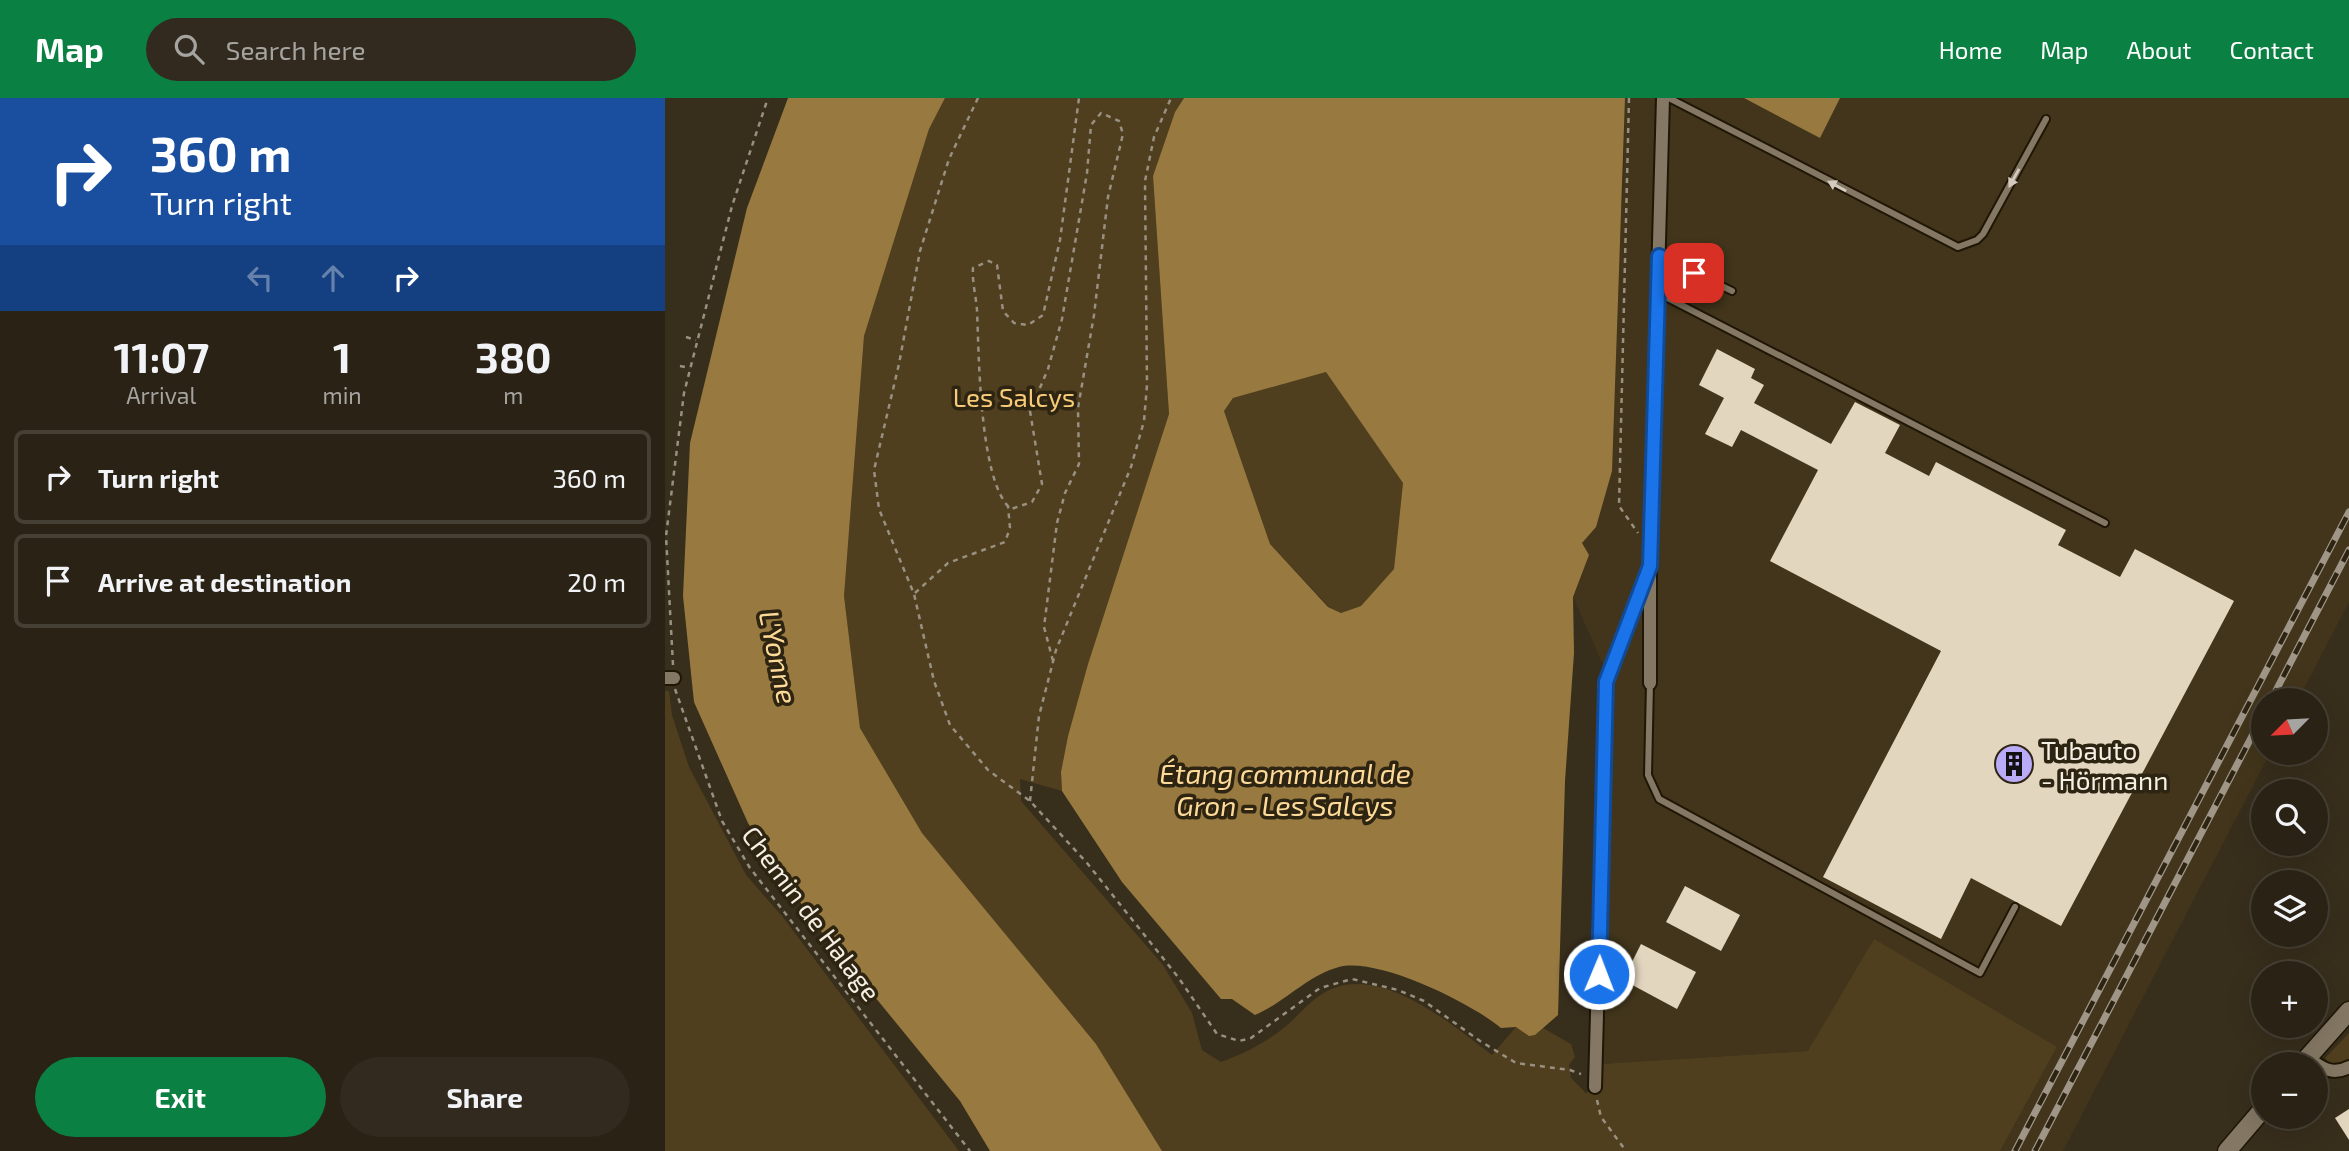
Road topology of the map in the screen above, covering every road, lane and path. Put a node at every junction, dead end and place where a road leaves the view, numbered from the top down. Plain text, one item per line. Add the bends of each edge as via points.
1 (768, 98) edge
2 (978, 98) edge
3 (1079, 98) edge
4 (1171, 98) edge
5 (1629, 98) edge
6 (1663, 98) edge
7 (1669, 98) edge
8 (2046, 118) dead end
9 (1659, 256) junction
10 (1732, 291) dead end
11 (1658, 293) junction
12 (686, 337) dead end
13 (697, 340) junction
14 (680, 366) dead end
15 (690, 368) junction
16 (1008, 506) junction
17 (2105, 523) dead end
18 (1650, 550) junction
19 (1650, 566) junction
20 (914, 594) junction
21 (1053, 661) junction
22 (669, 678) edge
23 (1650, 683) joint
24 (1030, 801) junction
25 (2015, 907) dead end
26 (2349, 1012) edge
27 (2313, 1052) edge
28 (2349, 1067) edge
29 (2328, 1071) edge
30 (1595, 1087) junction
31 (2251, 1124) edge
32 (970, 1151) edge
33 (1626, 1151) edge
34 (2227, 1151) edge

1 - 13 path, Chemin de Halage via 732,206
2 - 20 path via 949,159 920,251 874,470 879,509
3 - 16 path via 1060,240 1043,314 1028,325 1014,323 1003,311 997,265 989,261 972,268 983,420 990,462
4 - 21 path via 1154,137 1145,181 1144,421 1131,467
5 - 18 path via 1619,506
6 - 9 street
8 -> 7 lane via 1983,234 1958,247
9 - 10 lane
9 - 11 street
11 - 17 lane
11 - 18 street
12 - 13 path
13 - 15 path, Chemin de Halage
14 - 15 path
15 - 22 path, Chemin de Halage via 666,536
16 - 20 path via 1010,528 1005,542 949,563
16 - 21 path via 1027,505 1042,484 1030,411 1062,319 1091,125 1095,117 1108,113 1119,121 1123,134 1108,197 1078,408 1079,464 1056,523 1044,627
18 - 19 street
19 - 23 street
19 - 30 street via 1606,682
20 - 24 path via 934,681 950,725 988,770
21 - 24 path via 1038,716
22 - 32 path, Chemin de Halage via 722,821 750,868
23 - 25 lane via 1648,775 1659,799 1980,973
24 - 30 path via 1178,977 1217,1034 1227,1039 1251,1038 1320,988 1352,979 1424,1001 1516,1063 1570,1070
26 - 27 main road
28 - 29 street
30 - 33 path via 1601,1117
31 - 34 main road

